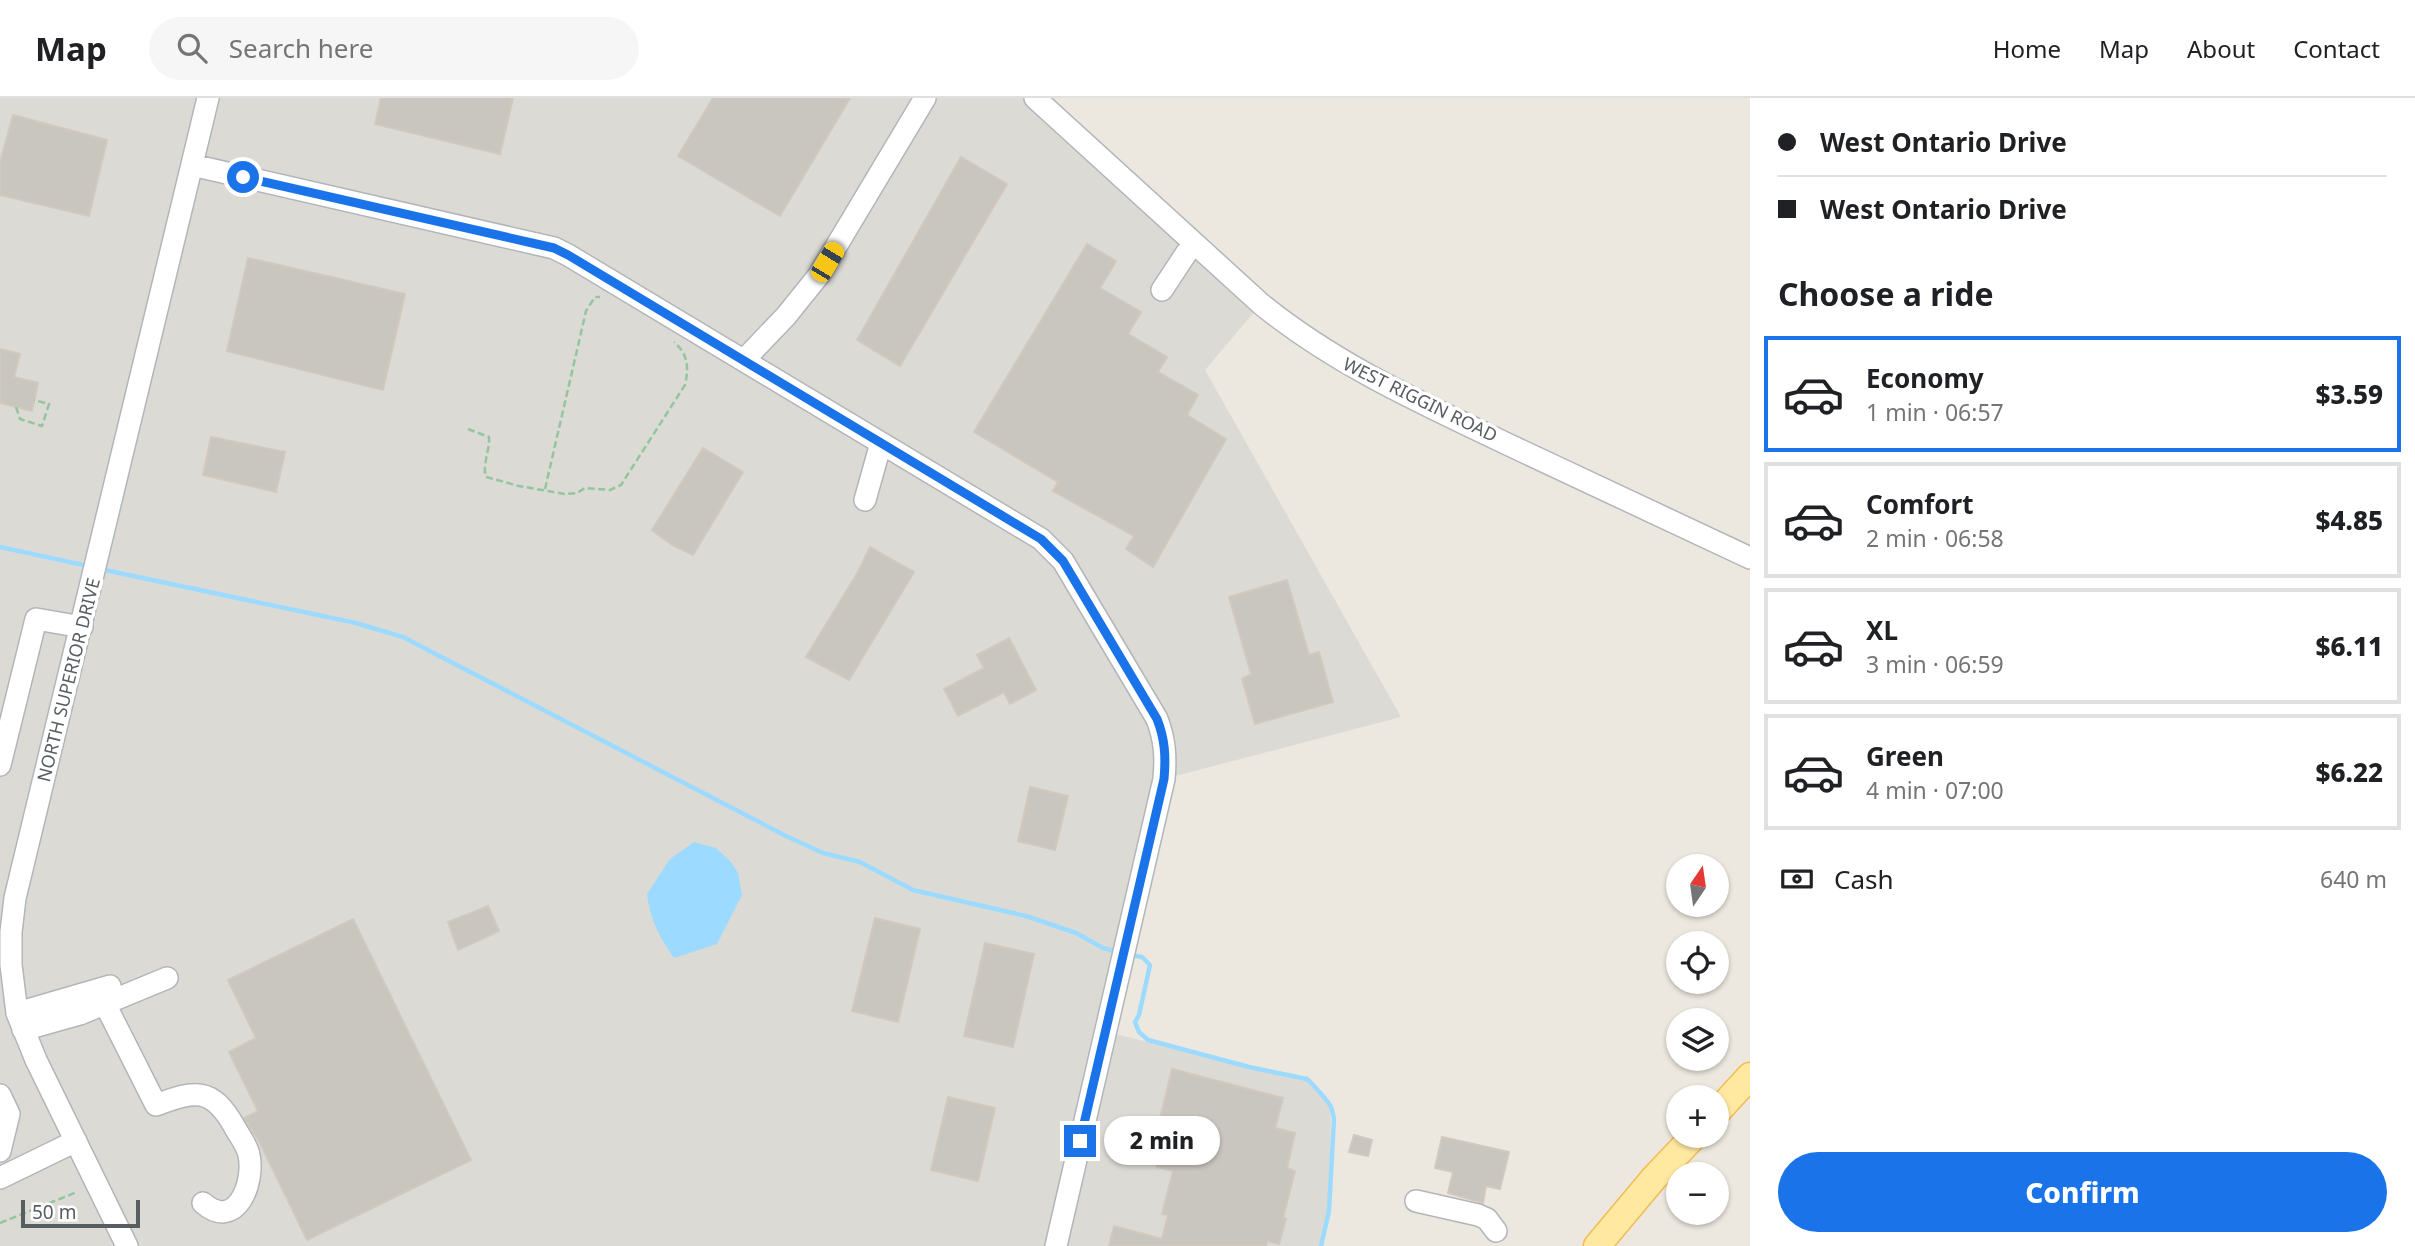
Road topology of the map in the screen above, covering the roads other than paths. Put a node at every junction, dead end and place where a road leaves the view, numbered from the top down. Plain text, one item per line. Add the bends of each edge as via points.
1 (208, 98) edge
2 (925, 98) edge
3 (1035, 98) edge
4 (192, 165) junction
5 (1193, 243) junction
6 (1162, 290) dead end
7 (744, 360) junction
8 (881, 443) junction
9 (865, 500) dead end
10 (1750, 558) edge
11 (82, 627) junction
12 (0, 765) edge
13 (163, 973) dead end
14 (101, 997) junction
15 (20, 1022) junction
16 (1750, 1076) edge
17 (0, 1095) edge
18 (1729, 1099) edge
19 (76, 1141) junction
20 (1683, 1148) edge
21 (0, 1151) edge
22 (0, 1178) edge
23 (1416, 1201) dead end
24 (203, 1203) dead end
25 (1496, 1231) dead end
26 (127, 1246) edge
27 (1056, 1246) edge
28 (1597, 1246) edge

1 - 4 street, NORTH SUPERIOR DRIVE
2 - 7 street via 819,275
3 - 5 street, WEST RIGGIN ROAD
4 - 7 street via 554,248
4 - 11 street, NORTH SUPERIOR DRIVE
5 - 6 street
5 - 10 street, WEST RIGGIN ROAD via 1294,331 1376,382
7 - 8 street
8 - 9 street
8 - 27 street via 1041,539 1063,561 1157,719 1166,747 1164,779
11 - 12 street via 36,619
11 - 15 street, NORTH SUPERIOR DRIVE via 15,898 11,965
13 - 14 street
14 - 15 street
14 - 24 street via 156,1105 180,1096 211,1098 223,1107 248,1151 250,1177 241,1200 221,1212 213,1212
15 - 19 street, NORTH SUPERIOR DRIVE
16 - 18 main road
17 - 21 street via 9,1114
19 - 22 street
19 - 26 street, NORTH SUPERIOR DRIVE
20 - 28 main road
23 - 25 street via 1478,1215

